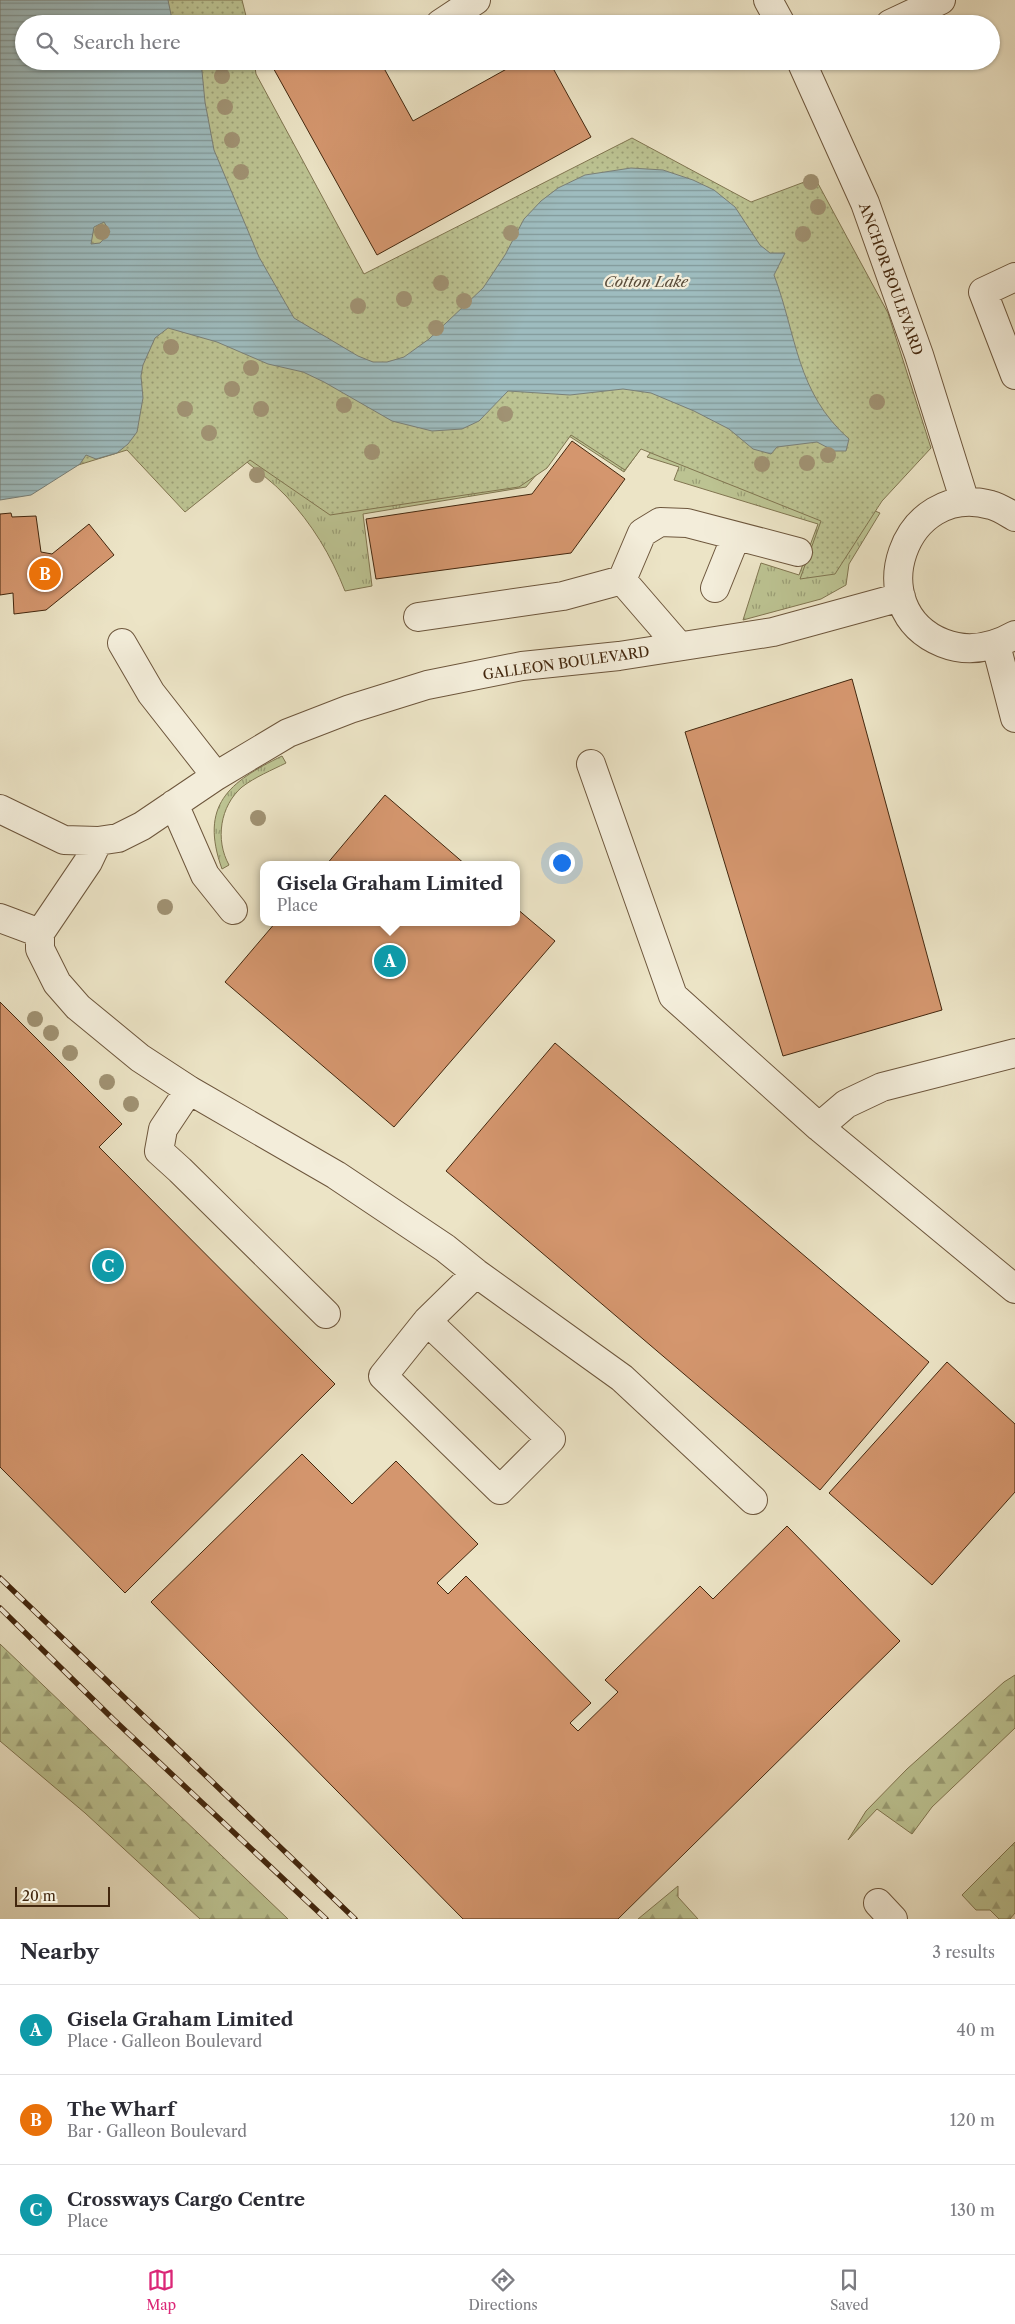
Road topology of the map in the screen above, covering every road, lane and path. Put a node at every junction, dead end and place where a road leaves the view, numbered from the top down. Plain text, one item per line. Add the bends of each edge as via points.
1 (476, 0) edge
2 (768, 0) edge
3 (941, 0) edge
4 (454, 15) edge
5 (776, 15) edge
6 (909, 15) edge
7 (807, 70) edge
8 (1015, 277) edge
9 (1015, 375) edge
10 (965, 502) junction
11 (1015, 517) edge
12 (736, 536) junction
13 (798, 552) dead end
14 (622, 580) junction
15 (715, 588) dead end
16 (901, 597) junction
17 (418, 617) dead end
18 (1005, 640) edge
19 (122, 643) dead end
20 (679, 646) junction
21 (1015, 718) edge
22 (591, 764) dead end
23 (216, 776) junction
24 (174, 804) junction
25 (0, 810) edge
26 (98, 842) junction
27 (233, 910) dead end
28 (0, 918) edge
29 (40, 933) junction
30 (1015, 1053) edge
31 (189, 1090) junction
32 (819, 1127) junction
33 (476, 1274) junction
34 (1015, 1289) edge
35 (326, 1314) dead end
36 (427, 1321) junction
37 (753, 1500) dead end

1 - 4 street
2 - 5 street
3 - 6 street
7 - 10 street, ANCHOR BOULEVARD via 865,203 919,355
8 - 9 street via 983,292
10 - 11 street via 991,505
10 - 16 street via 942,508 922,521 907,540 899,562
12 - 13 street
12 - 14 street via 687,523 660,522 642,533
12 - 15 street
14 - 17 street via 563,596
14 - 20 street
16 - 18 street via 918,626 935,640 954,647 975,649
16 - 20 street, GALLEON BOULEVARD via 773,632
18 - 21 street
19 - 23 street via 151,694
20 - 23 street, GALLEON BOULEVARD via 522,666 427,685 350,709 288,734
22 - 32 street via 673,996
23 - 24 street, GALLEON BOULEVARD
24 - 26 street, GALLEON BOULEVARD via 142,826 118,838
24 - 27 street via 205,875
25 - 26 street, GALLEON BOULEVARD via 64,840
26 - 29 street
28 - 29 street
29 - 31 street via 40,949 57,983 78,1007 140,1058
30 - 32 street via 882,1087 846,1104
31 - 33 street via 336,1176 446,1248
31 - 35 street via 163,1129 159,1151
32 - 34 street
33 - 36 street
33 - 37 street via 622,1378
36 - 36 street via 550,1439 500,1490 383,1376

